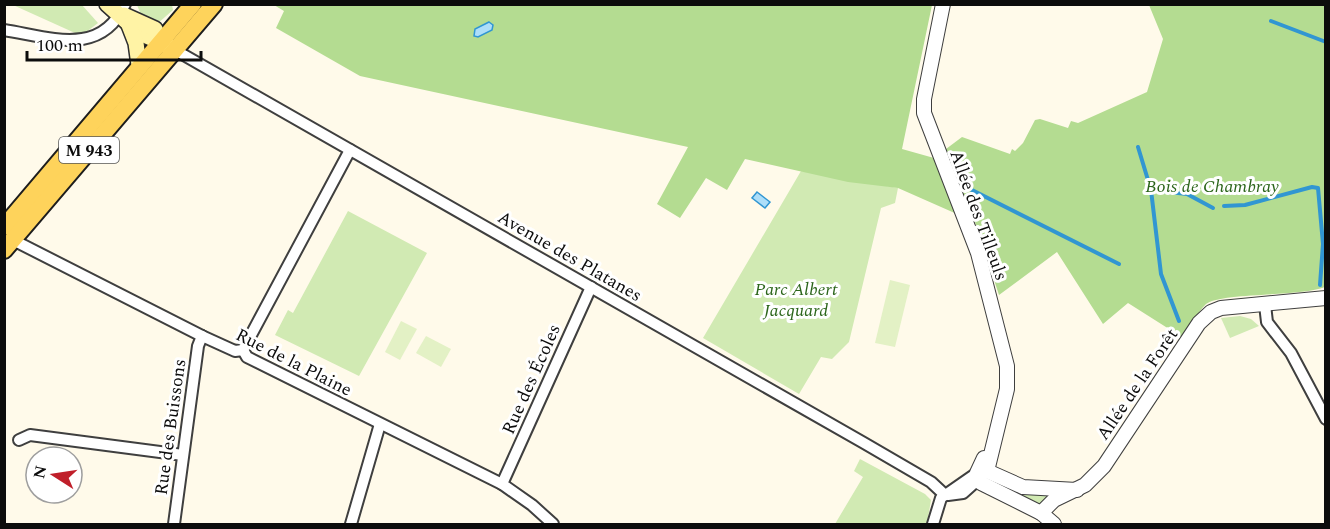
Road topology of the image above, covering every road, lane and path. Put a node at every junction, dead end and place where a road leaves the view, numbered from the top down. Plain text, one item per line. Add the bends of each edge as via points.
1 (107, 4) edge
2 (193, 4) edge
3 (214, 4) edge
4 (943, 4) edge
5 (123, 13) edge
6 (4, 30) edge
7 (168, 45) junction
8 (139, 65) junction
9 (350, 150) junction
10 (7, 239) edge
11 (591, 287) junction
12 (1326, 298) edge
13 (1265, 305) junction
14 (202, 336) junction
15 (243, 350) junction
16 (1326, 419) edge
17 (380, 424) junction
18 (19, 440) dead end
19 (183, 454) junction
20 (980, 473) junction
21 (502, 484) junction
22 (1077, 490) junction
23 (945, 495) junction
24 (1047, 518) edge
25 (174, 525) edge
26 (351, 525) edge
27 (553, 525) edge
28 (933, 525) edge

1 - 5 main road
2 - 7 main road, M 943
3 - 7 main road, M 943
4 - 20 street, Allée des Tilleuls via 924,113 978,253 1007,366 1007,389
5 - 6 street via 87,40
5 - 7 main road via 144,36
5 - 8 main road via 134,34
7 - 8 main road, M 943
7 - 9 street, Avenue des Platanes
7 - 10 main road, M 943
8 - 10 main road, M 943
9 - 11 street, Avenue des Platanes
9 - 15 street
10 - 14 street, Rue de la Plaine
11 - 21 street, Rue des Écoles
11 - 23 street, Avenue des Platanes via 931,482
12 - 13 street, Allée de la Forêt
13 - 16 street via 1267,322 1291,352
13 - 22 street, Allée de la Forêt via 1228,307 1211,312 1199,323 1104,466
14 - 15 street, Rue de la Plaine via 235,351
14 - 19 street, Rue des Buissons
15 - 17 street, Rue de la Plaine via 247,357
17 - 21 street, Rue de la Plaine
17 - 26 street
18 - 19 street via 30,435
19 - 25 street, Rue des Buissons
20 - 22 street via 1023,487
20 - 23 street
20 - 24 street
21 - 27 street, Rue de la Plaine via 528,501
22 - 24 street, Allée de la Forêt via 1054,500
23 - 28 street

